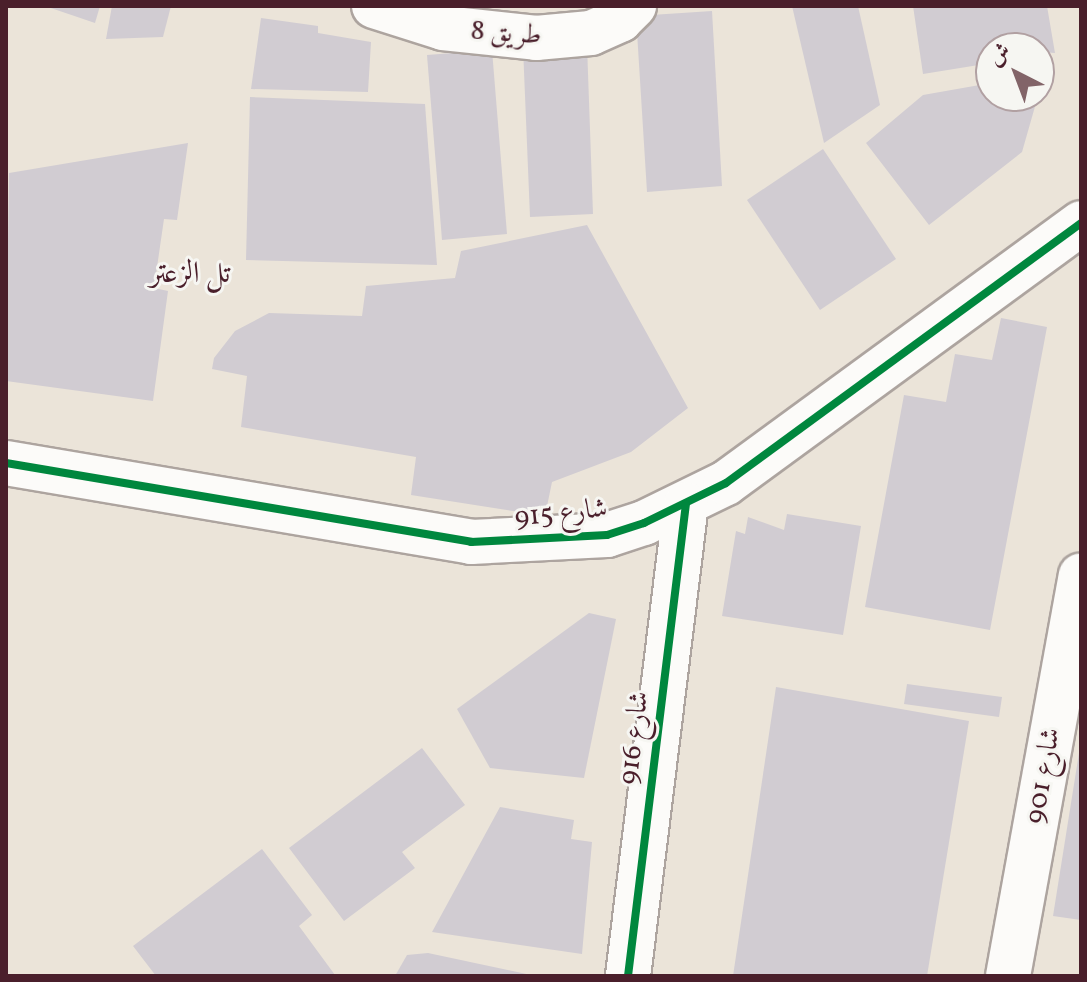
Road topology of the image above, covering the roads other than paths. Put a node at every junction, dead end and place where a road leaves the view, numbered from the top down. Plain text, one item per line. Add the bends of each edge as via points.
1 (374, 6) edge
2 (634, 6) edge
3 (1081, 223) edge
4 (6, 463) edge
5 (686, 505) junction
6 (1081, 576) edge
7 (628, 976) edge
8 (1008, 976) edge

1 - 2 street, طريق 8 via 443,28 536,38 591,33 620,20
3 - 5 street, شارع 915 via 769,453
4 - 5 street, شارع 915 via 471,542 607,535
5 - 7 street, شارع 916
6 - 8 street, شارع 901

